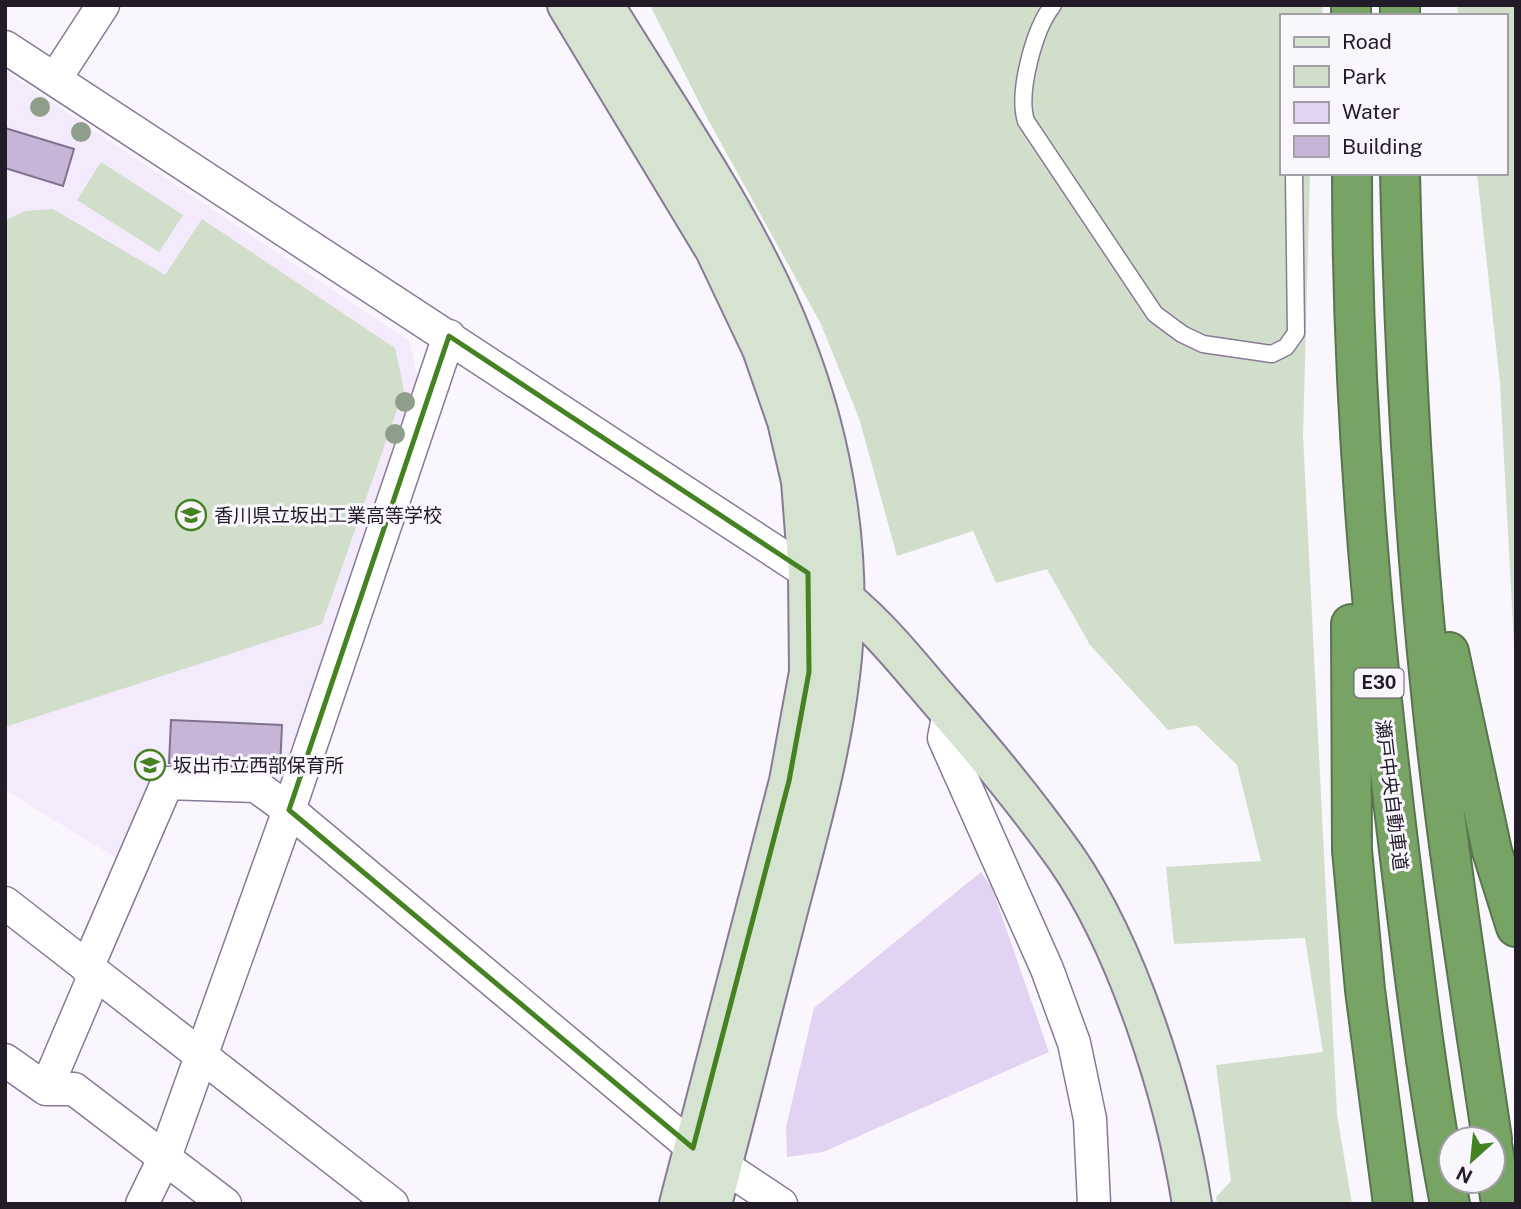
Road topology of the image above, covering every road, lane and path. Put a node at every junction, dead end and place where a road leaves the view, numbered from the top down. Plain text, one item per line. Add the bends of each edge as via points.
1 (103, 5) edge
2 (567, 5) edge
3 (604, 5) edge
4 (1053, 5) edge
5 (7, 51) edge
6 (55, 79) junction
7 (1294, 175) edge
8 (1352, 175) edge
9 (1401, 175) edge
10 (1401, 175) edge
11 (449, 336) junction
12 (1364, 488) junction
13 (808, 573) junction
14 (844, 598) junction
15 (949, 712) junction
16 (289, 810) junction
17 (5, 903) edge
18 (1516, 927) edge
19 (91, 971) junction
20 (200, 1053) junction
21 (5, 1060) edge
22 (46, 1089) junction
23 (1490, 1125) edge
24 (708, 1156) junction
25 (165, 1157) junction
26 (1449, 1197) edge
27 (142, 1204) edge
28 (225, 1204) edge
29 (392, 1204) edge
30 (679, 1204) edge
31 (712, 1204) edge
32 (780, 1204) edge
33 (1094, 1204) edge
34 (1192, 1204) edge
35 (1393, 1204) edge

1 - 6 street
2 - 13 street via 715,250 762,349 787,421 801,481
3 - 14 street via 742,232 793,336 835,477
4 - 7 lane via 1030,61 1021,107 1026,121 1155,314 1182,334 1203,344 1272,354 1286,347 1296,333
5 - 6 street
6 - 11 street
8 - 12 highway, 瀬戸中央自動車道 / E30 via 1352,270
9 - 18 highway via 1431,424 1449,657 1492,851
10 - 23 highway, E30 via 1412,483 1431,694
11 - 13 street
11 - 16 street
12 - 26 highway, 瀬戸中央自動車道 / E30 via 1380,698 1409,935
12 - 35 highway via 1350,574 1352,850
13 - 14 street
13 - 24 street via 809,672
14 - 15 street via 881,633
14 - 24 street via 840,676 820,788
15 - 33 street via 944,738 1074,1043 1090,1119
15 - 34 street via 988,755 1067,860 1114,948 1158,1060
16 - 19 street via 256,786 167,783
16 - 20 street
16 - 24 street
17 - 19 street
19 - 20 street
19 - 22 street
20 - 25 street
20 - 29 street
21 - 22 street
22 - 25 street via 74,1088
24 - 30 street
24 - 31 street
24 - 32 street
25 - 27 street
25 - 28 street

